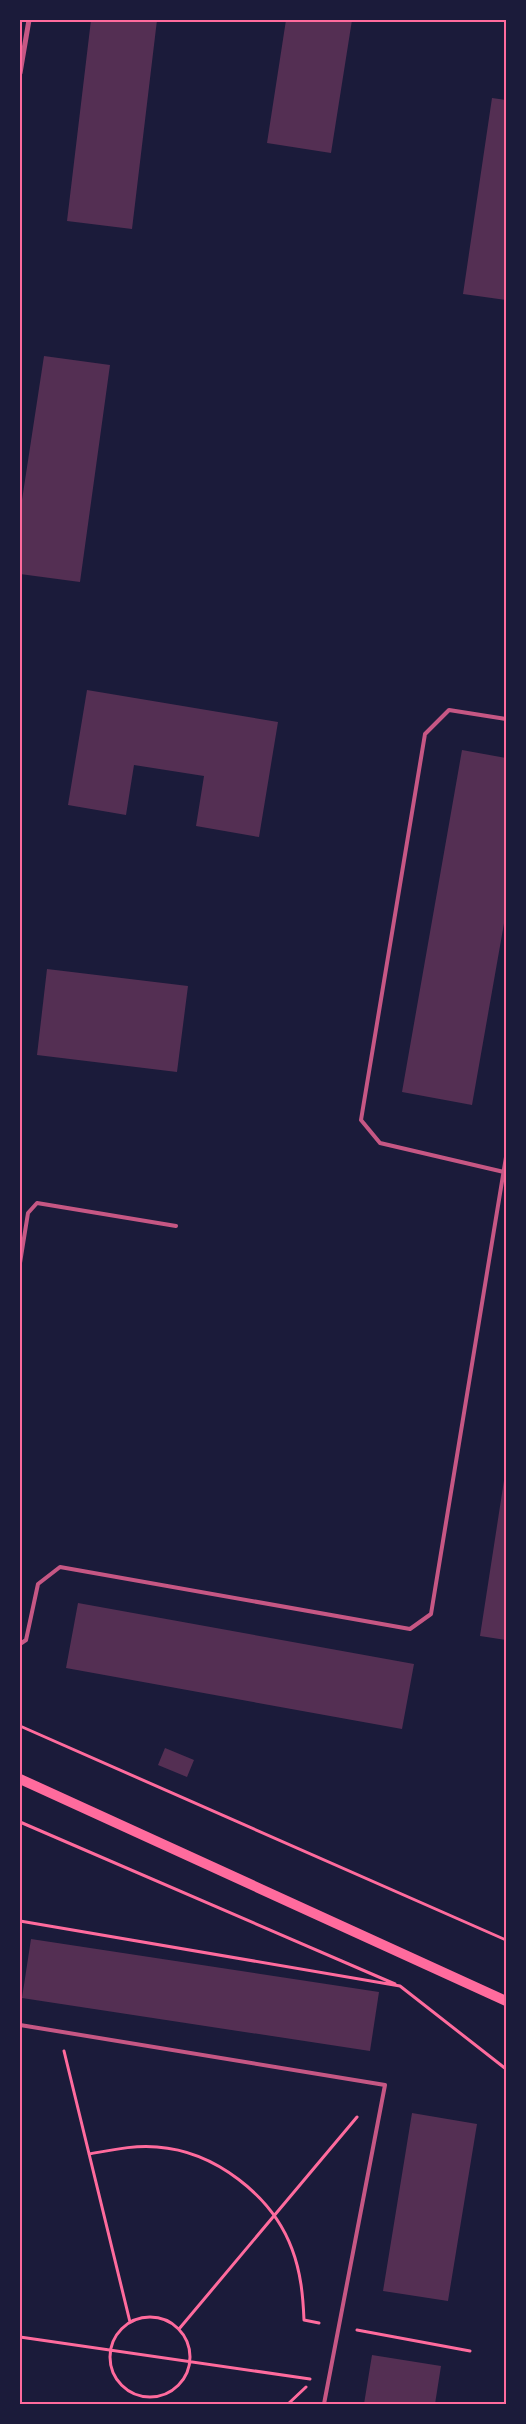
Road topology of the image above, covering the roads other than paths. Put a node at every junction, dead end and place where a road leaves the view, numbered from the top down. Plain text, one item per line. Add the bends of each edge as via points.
1 (29, 20) edge
2 (20, 73) edge
3 (506, 720) edge
4 (506, 1157) edge
5 (504, 1172) junction
6 (176, 1226) dead end
7 (20, 1263) edge
8 (20, 1644) edge
9 (20, 1779) edge
10 (506, 2001) edge
11 (20, 2025) edge
12 (324, 2404) edge

1 - 2 street
3 - 5 lane via 449,710 424,734 361,1120 380,1143
4 - 5 lane
5 - 8 lane via 431,1614 410,1628 60,1567 38,1584 26,1640
6 - 7 lane via 37,1202 28,1213
9 - 10 main road
11 - 12 lane via 385,2085

